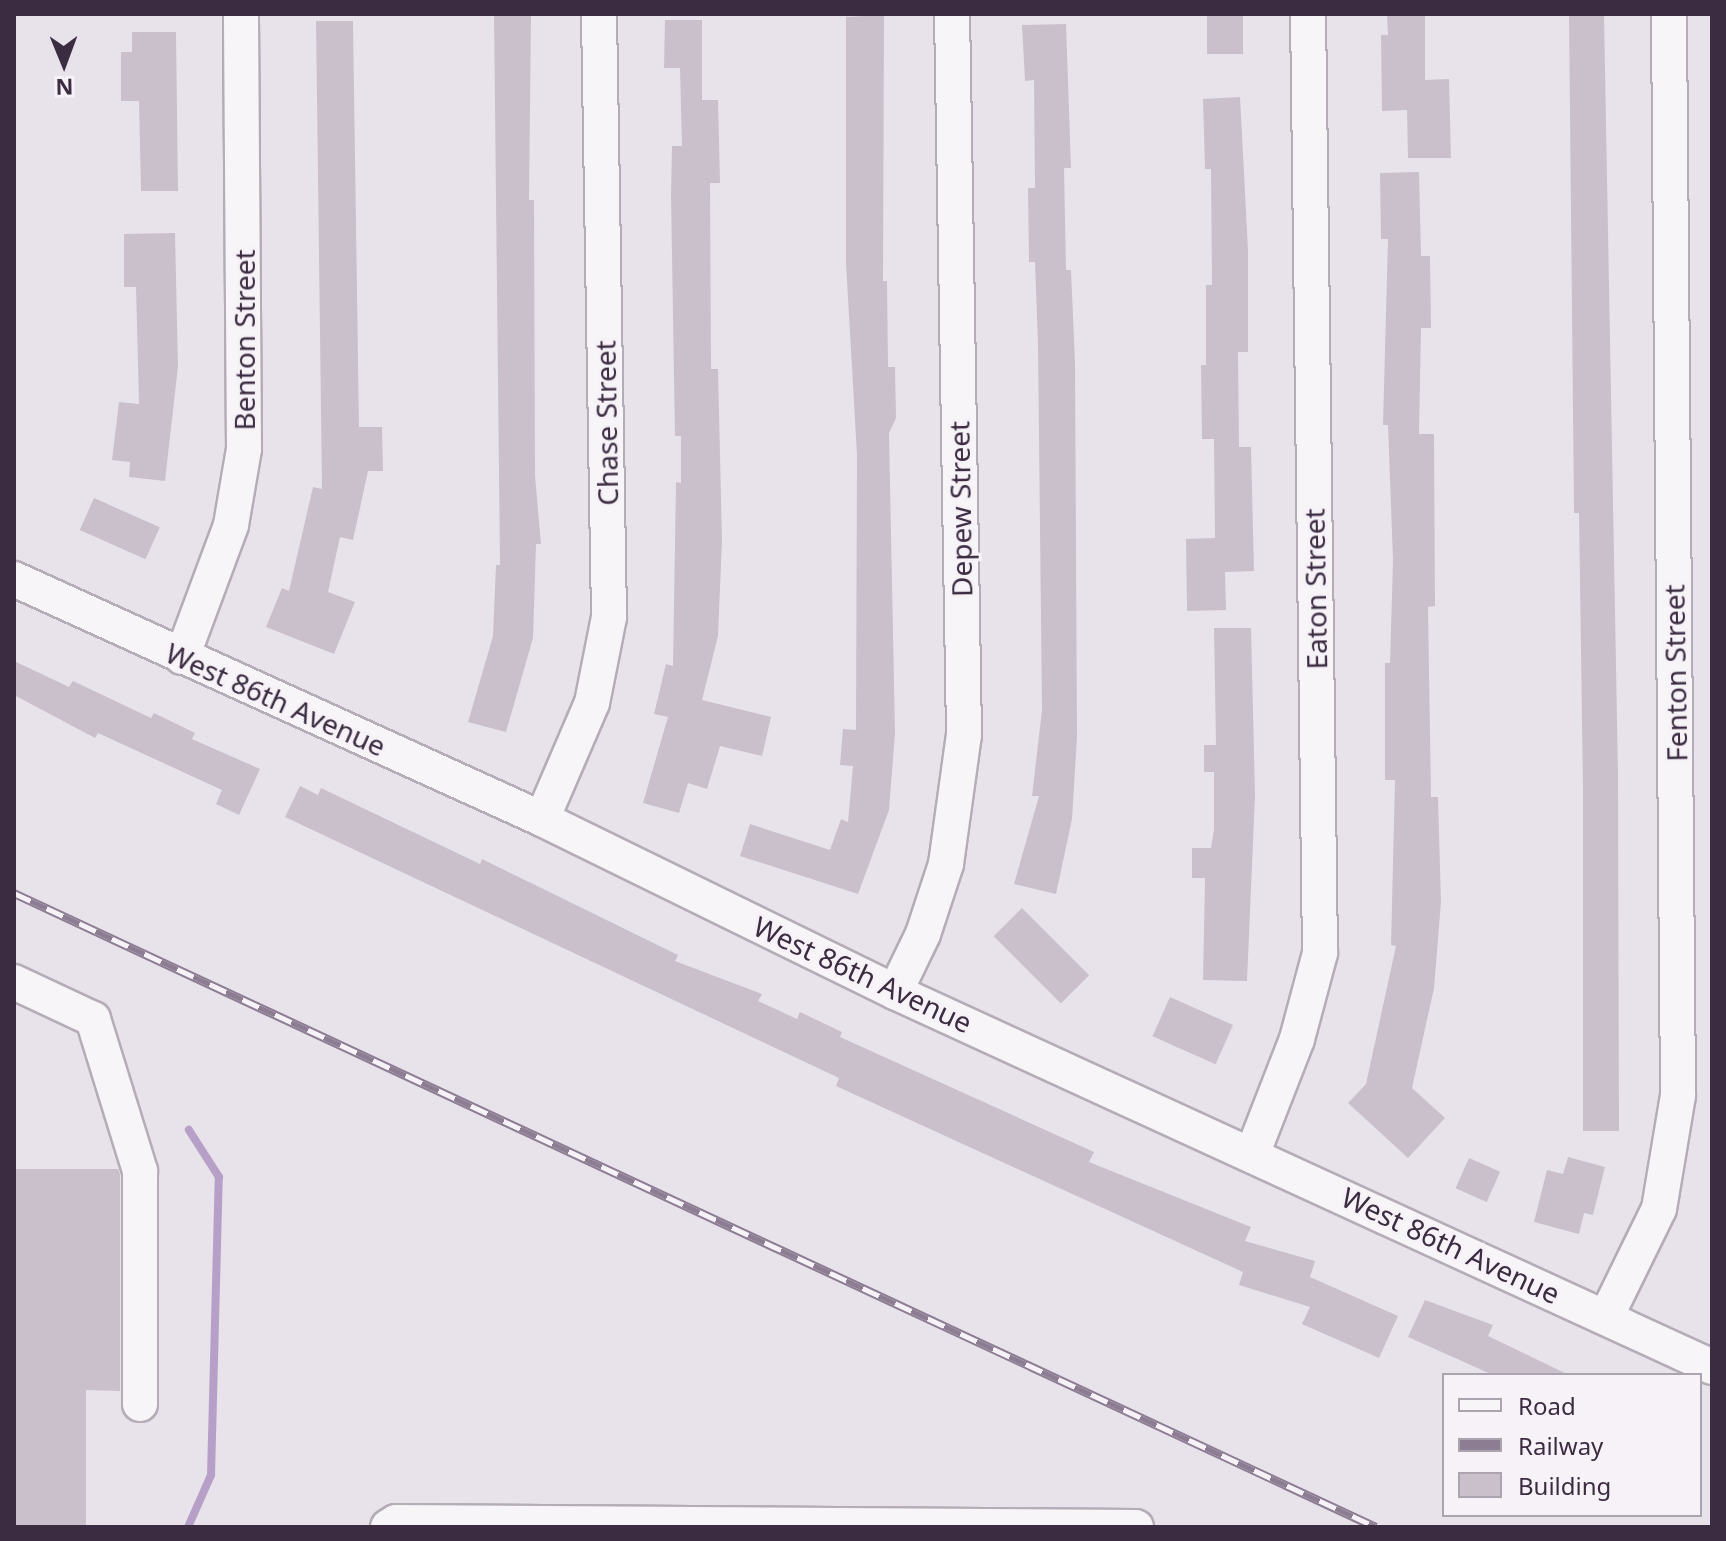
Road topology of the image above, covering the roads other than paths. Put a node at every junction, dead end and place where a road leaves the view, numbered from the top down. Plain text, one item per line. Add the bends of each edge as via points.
1 (241, 14) edge
2 (599, 14) edge
3 (952, 14) edge
4 (1308, 14) edge
5 (1669, 14) edge
6 (14, 579) edge
7 (182, 657) junction
8 (542, 819) junction
9 (14, 982) edge
10 (895, 992) junction
11 (1253, 1152) junction
12 (1606, 1317) junction
13 (1712, 1367) edge
14 (140, 1404) dead end
15 (388, 1527) edge
16 (1136, 1527) edge

1 - 7 street, Benton Street via 244,449 231,525
2 - 8 street, Chase Street via 609,617 592,703
3 - 10 street, Depew Street via 964,735 946,864 923,934
4 - 11 street, Eaton Street via 1320,953 1297,1039
5 - 12 street, Fenton Street via 1678,1095 1659,1209
6 - 7 street, West 86th Avenue
7 - 8 street, West 86th Avenue
8 - 10 street, West 86th Avenue
9 - 14 street via 93,1019 140,1171
10 - 11 street, West 86th Avenue
11 - 12 street, West 86th Avenue
12 - 13 street, West 86th Avenue
15 - 16 street via 411,1522

